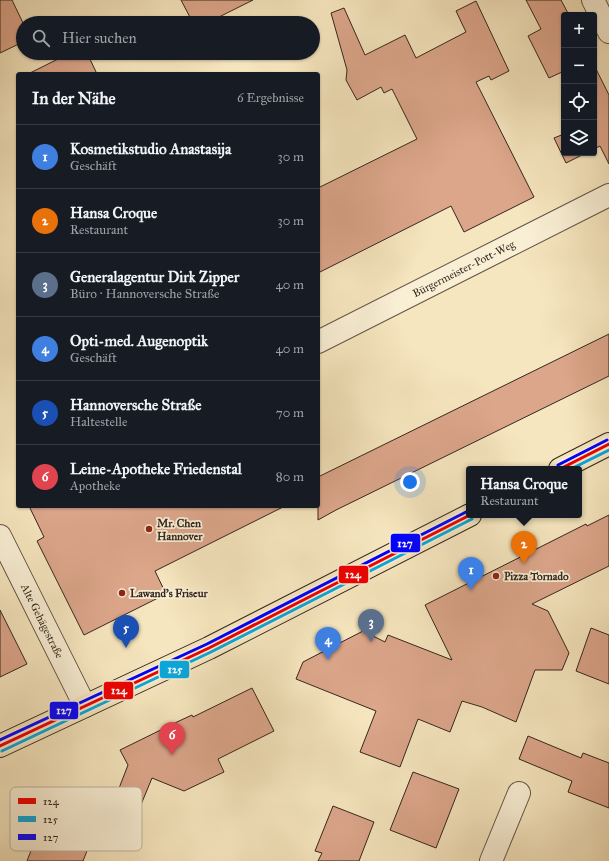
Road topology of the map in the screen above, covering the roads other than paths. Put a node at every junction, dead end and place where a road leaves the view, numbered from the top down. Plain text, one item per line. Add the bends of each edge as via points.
1 (593, 0) edge
2 (609, 32) edge
3 (609, 195) edge
4 (320, 341) edge
5 (609, 444) edge
6 (566, 466) edge
7 (466, 517) edge
8 (0, 536) edge
9 (85, 706) junction
10 (0, 746) edge
11 (519, 794) dead end
12 (491, 861) edge

1 - 2 street
3 - 4 street, Bürgermeister-Pott-Weg
5 - 6 main road
7 - 9 main road via 311,597
8 - 9 street, Alte Gehägestraße
9 - 10 main road
11 - 12 street

